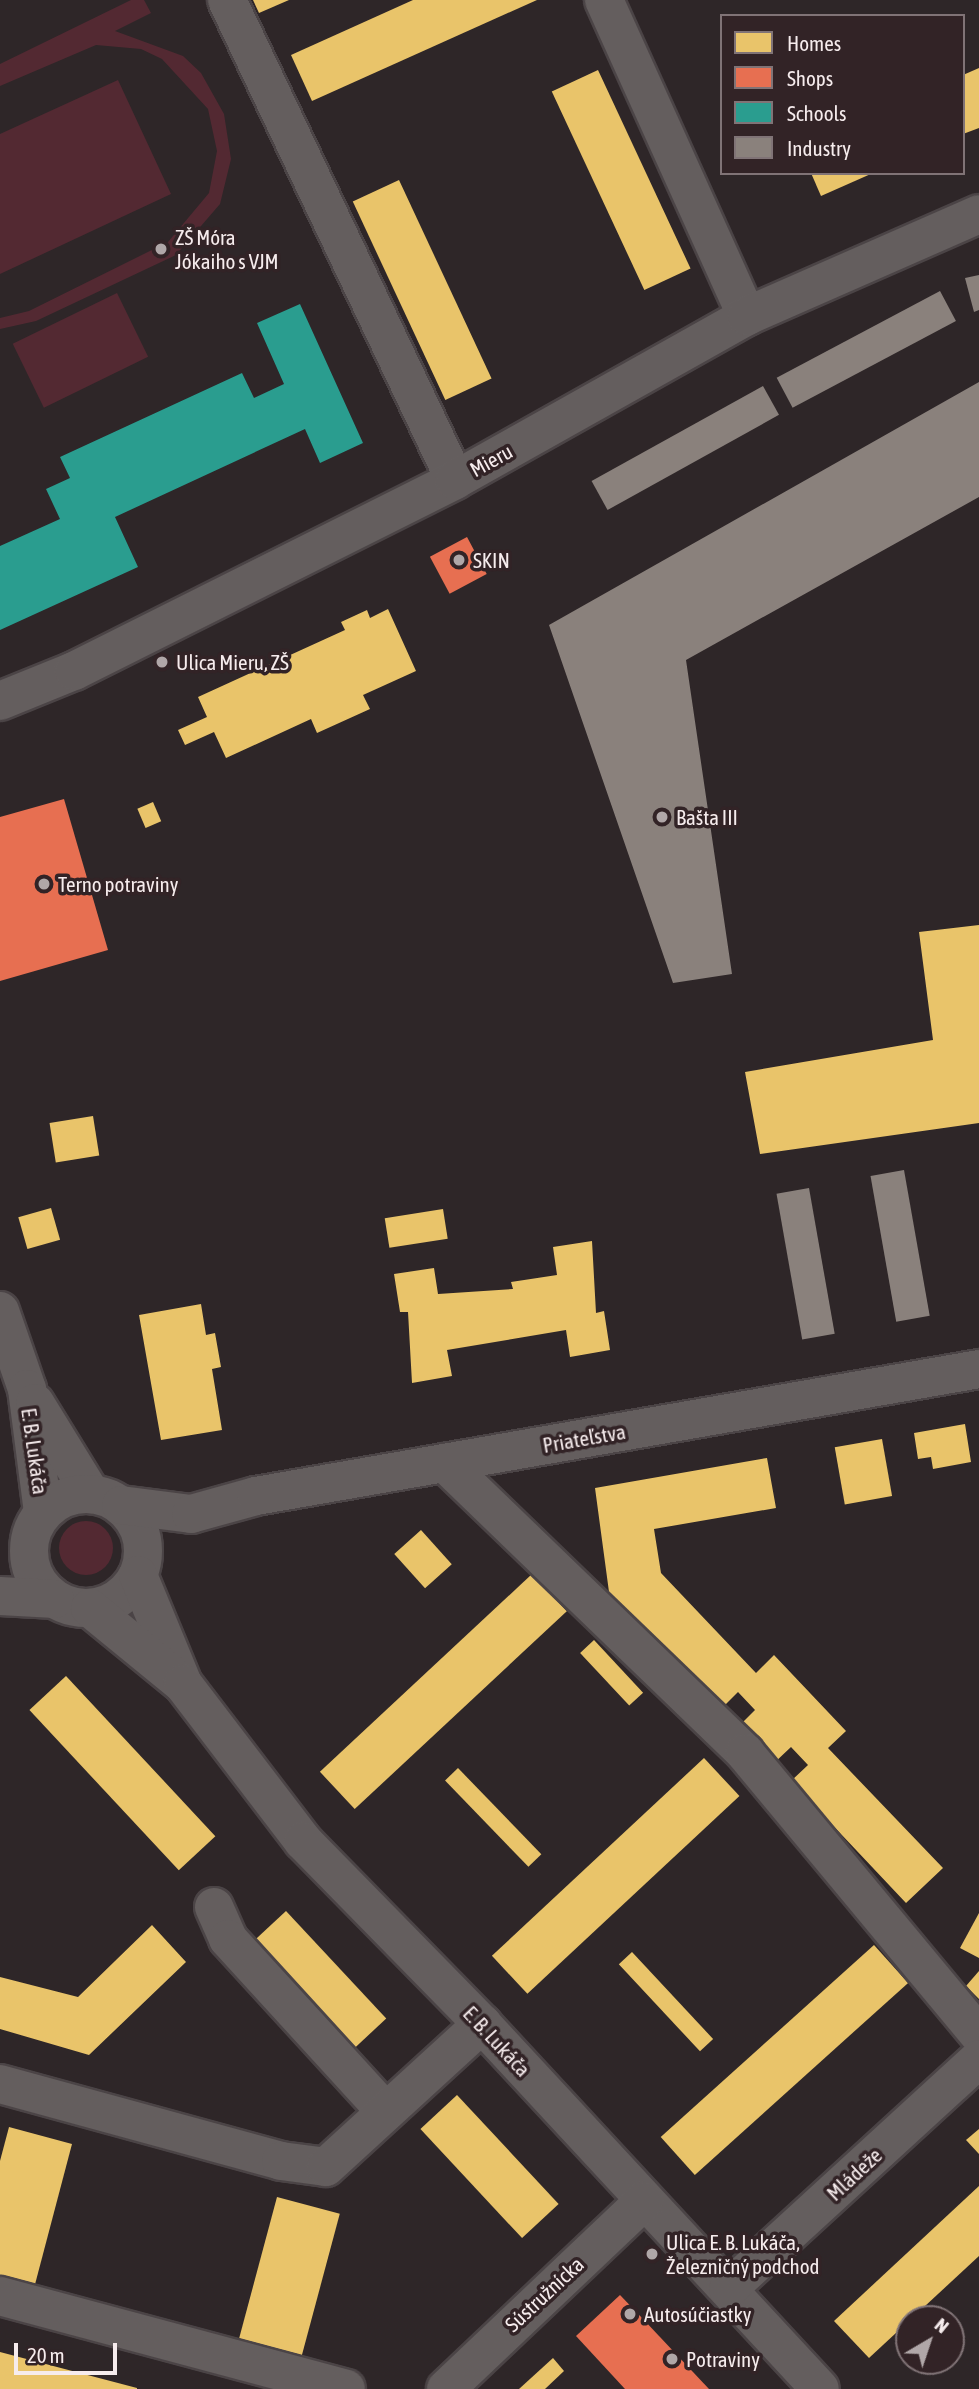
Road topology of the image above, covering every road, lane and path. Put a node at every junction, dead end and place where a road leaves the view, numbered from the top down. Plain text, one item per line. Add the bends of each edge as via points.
1 (227, 0) edge
2 (604, 0) edge
3 (979, 214) edge
4 (747, 316) junction
5 (456, 480) junction
6 (0, 701) edge
7 (0, 1311) edge
8 (979, 1369) edge
9 (27, 1389) junction
10 (445, 1463) junction
11 (106, 1499) junction
12 (191, 1514) junction
13 (36, 1527) junction
14 (140, 1570) junction
15 (0, 1574) edge
16 (0, 1596) edge
17 (72, 1603) junction
18 (183, 1684) junction
19 (214, 1907) dead end
20 (482, 2024) junction
21 (979, 2035) edge
22 (979, 2059) edge
23 (0, 2084) edge
24 (386, 2112) junction
25 (643, 2201) junction
26 (728, 2289) junction
27 (0, 2297) edge
28 (346, 2389) edge
29 (446, 2389) edge
30 (820, 2389) edge

1 - 5 street
2 - 4 street
3 - 4 street, Mieru
4 - 5 street, Mieru
5 - 6 street, Mieru via 74,671
7 - 9 street, E. B. Lukáča
8 - 10 street, Priateľstva
9 - 11 street, E. B. Lukáča
9 - 13 street, E. B. Lukáča
10 - 12 street, Priateľstva
10 - 21 street via 745,1754
11 - 12 street, Priateľstva
11 - 13 street via 65,1498
11 - 14 street via 139,1528
12 - 14 street
13 - 15 street
13 - 17 street via 35,1577
14 - 17 street via 121,1596
14 - 18 street, E. B. Lukáča
16 - 17 street
17 - 18 street, E. B. Lukáča
18 - 20 street, E. B. Lukáča via 303,1841
19 - 24 street via 228,1940
20 - 24 street
20 - 25 street, E. B. Lukáča
22 - 26 street, Mládeže
23 - 24 street via 281,2161 326,2167
25 - 26 street, E. B. Lukáča
25 - 29 street, Sústružnícka
26 - 30 street, E. B. Lukáča
27 - 28 street

